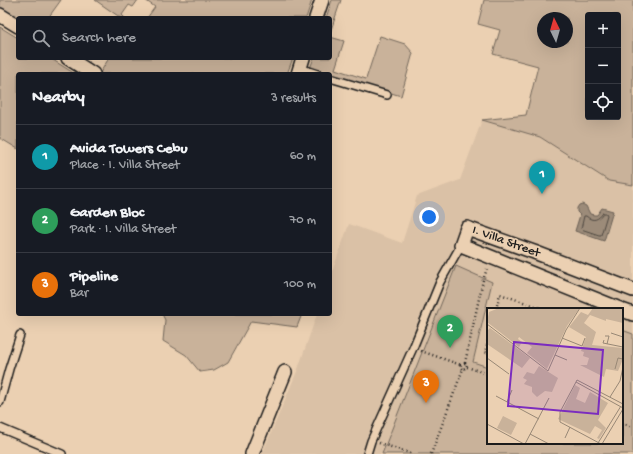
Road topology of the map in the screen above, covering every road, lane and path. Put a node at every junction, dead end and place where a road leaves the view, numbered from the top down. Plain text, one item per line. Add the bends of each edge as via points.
1 (322, 0) edge
2 (0, 15) edge
3 (317, 16) edge
4 (16, 25) edge
5 (71, 60) edge
6 (300, 67) edge
7 (90, 72) edge
8 (313, 72) edge
9 (332, 79) edge
10 (387, 95) dead end
11 (499, 239) junction
12 (460, 245) junction
13 (491, 258) junction
14 (588, 273) junction
15 (633, 290) edge
16 (579, 292) junction
17 (496, 308) edge
18 (541, 308) edge
19 (619, 308) edge
20 (623, 310) edge
21 (633, 314) edge
22 (20, 335) dead end
23 (413, 348) junction
24 (465, 364) junction
25 (461, 365) junction
26 (467, 367) junction
27 (463, 369) junction
28 (285, 372) dead end
29 (487, 374) edge
30 (0, 402) edge
31 (623, 423) edge
32 (633, 427) edge
33 (0, 428) edge
34 (372, 441) junction
35 (62, 454) edge
36 (252, 454) edge
37 (367, 454) edge
38 (413, 454) edge
39 (431, 454) edge

1 - 3 street
2 - 4 street
5 - 7 street
6 - 8 lane
9 - 10 lane
11 - 12 street, I. Villa Street via 467,228
11 - 13 street
11 - 14 street, I. Villa Street
12 - 13 street, I. Villa Street
12 - 23 lane via 440,282
13 - 16 street, I. Villa Street
13 - 24 path via 482,280
14 - 15 street, I. Villa Street
14 - 16 street
16 - 19 street, I. Villa Street
17 - 18 path via 500,294
20 - 21 street, I. Villa Street
22 - 30 lane
23 - 25 path
23 - 34 lane
24 - 25 path
24 - 26 path
25 - 27 path
26 - 27 path
26 - 29 path
27 - 39 path
28 - 36 street
31 - 32 path
33 - 35 lane
34 - 37 lane
34 - 38 path

